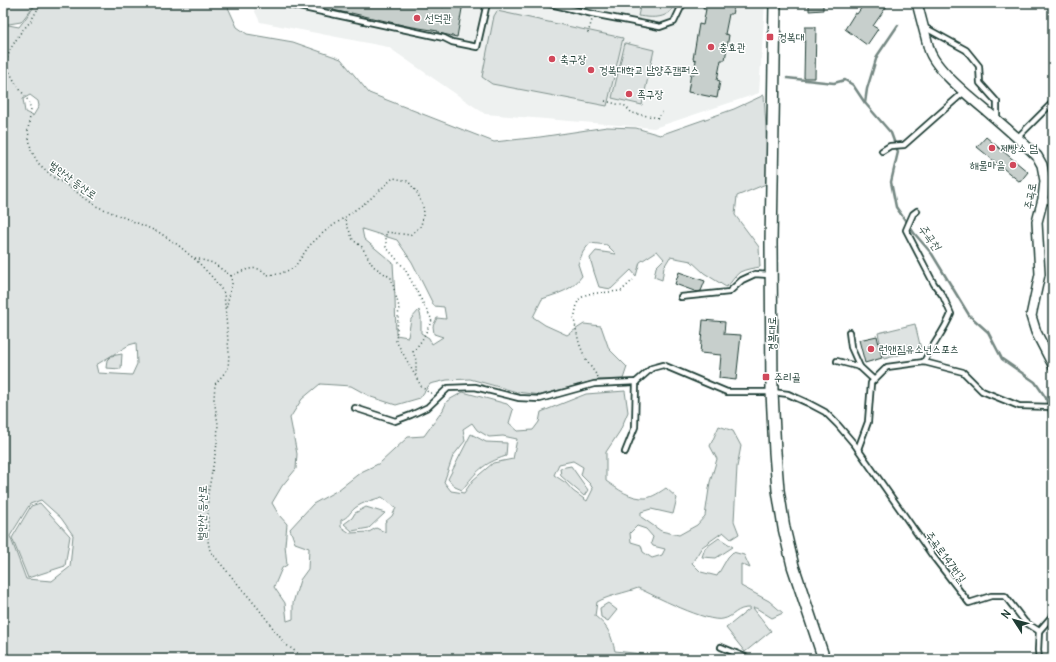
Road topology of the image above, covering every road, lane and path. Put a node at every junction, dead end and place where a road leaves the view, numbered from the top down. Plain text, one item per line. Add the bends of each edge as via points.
1 (41, 3) edge
2 (289, 3) edge
3 (486, 3) edge
4 (546, 3) edge
5 (683, 3) edge
6 (775, 3) edge
7 (917, 3) edge
8 (593, 14) junction
9 (922, 26) junction
10 (588, 34) dead end
11 (964, 92) junction
12 (606, 101) dead end
13 (1053, 102) edge
14 (662, 111) dead end
15 (998, 120) junction
16 (1017, 138) junction
17 (882, 151) dead end
18 (1043, 199) junction
19 (1053, 203) edge
20 (917, 211) dead end
21 (344, 219) junction
22 (194, 258) junction
23 (772, 275) junction
24 (231, 276) junction
25 (633, 280) dead end
26 (681, 297) dead end
27 (226, 311) junction
28 (849, 332) dead end
29 (837, 361) dead end
30 (924, 362) junction
31 (1053, 365) edge
32 (860, 367) junction
33 (416, 376) junction
34 (874, 380) junction
35 (636, 382) junction
36 (602, 383) junction
37 (772, 392) junction
38 (444, 393) junction
39 (1053, 407) edge
40 (355, 408) dead end
41 (858, 449) junction
42 (625, 452) dead end
43 (1053, 615) edge
44 (1039, 631) junction
45 (721, 647) dead end
46 (306, 659) edge
47 (750, 659) edge
48 (824, 659) edge
49 (1039, 659) edge

1 - 22 path, 벌안산 등산로 via 11,48 6,61 31,110 28,130 31,150 38,163 52,177 96,206 160,233
2 - 3 lane via 477,47
4 - 8 lane
5 - 8 lane via 674,22 660,27
6 - 23 street, 경복대로
7 - 9 street, 주곡로
8 - 10 path
9 - 11 street, 주곡로 via 931,56
9 - 15 lane via 966,50 979,66 980,83 997,102
11 - 15 street, 주곡로
11 - 17 lane via 904,145 890,146
12 - 14 path via 625,106 632,113 659,118
13 - 16 lane
15 - 16 street, 주곡로
16 - 18 street, 주곡로 via 1040,160 1045,181
18 - 19 lane
18 - 31 street, 주곡로 via 1037,222 1040,274 1031,316
20 - 30 lane via 906,230 951,314 946,327
21 - 24 path via 309,246 294,268 274,275 266,274 260,269 246,269
21 - 33 path via 353,240 362,247 373,266 391,278 399,307 396,341
21 - 33 path via 370,200 393,178 408,182 418,194 424,210 421,226 410,235 386,232 386,247 405,269 432,320 413,352
22 - 24 path, 벌안산 등산로 via 213,263
22 - 27 path, 벌안산 등산로 via 224,293
23 - 26 lane via 754,274 742,280 729,292
23 - 37 street, 경복대로
24 - 27 path, 벌안산 등산로 via 232,284
25 - 36 path via 621,291 587,294 578,300 574,319 579,343 586,360
27 - 46 path, 벌안산 등산로 via 228,369 215,384 214,399 218,424 208,494 210,551 285,644
28 - 32 lane via 851,347
29 - 32 lane
30 - 34 lane via 887,367
30 - 39 lane via 963,372 982,391 1019,406
32 - 34 lane
33 - 38 path via 421,386 429,393
34 - 41 lane via 871,383 868,422
35 - 36 lane
35 - 37 lane, 주곡로147번길 via 652,368 663,365 727,392
35 - 42 lane via 635,427
36 - 38 lane via 540,399 519,398 475,387 448,388
37 - 41 lane, 주곡로147번길 via 788,394 825,412
37 - 48 street, 경복대로 via 778,490 784,528 795,573
38 - 40 lane via 428,407 395,421
41 - 44 lane, 주곡로147번길 via 969,603 991,596 1005,596 1025,622
43 - 44 lane
44 - 49 lane
45 - 47 lane

